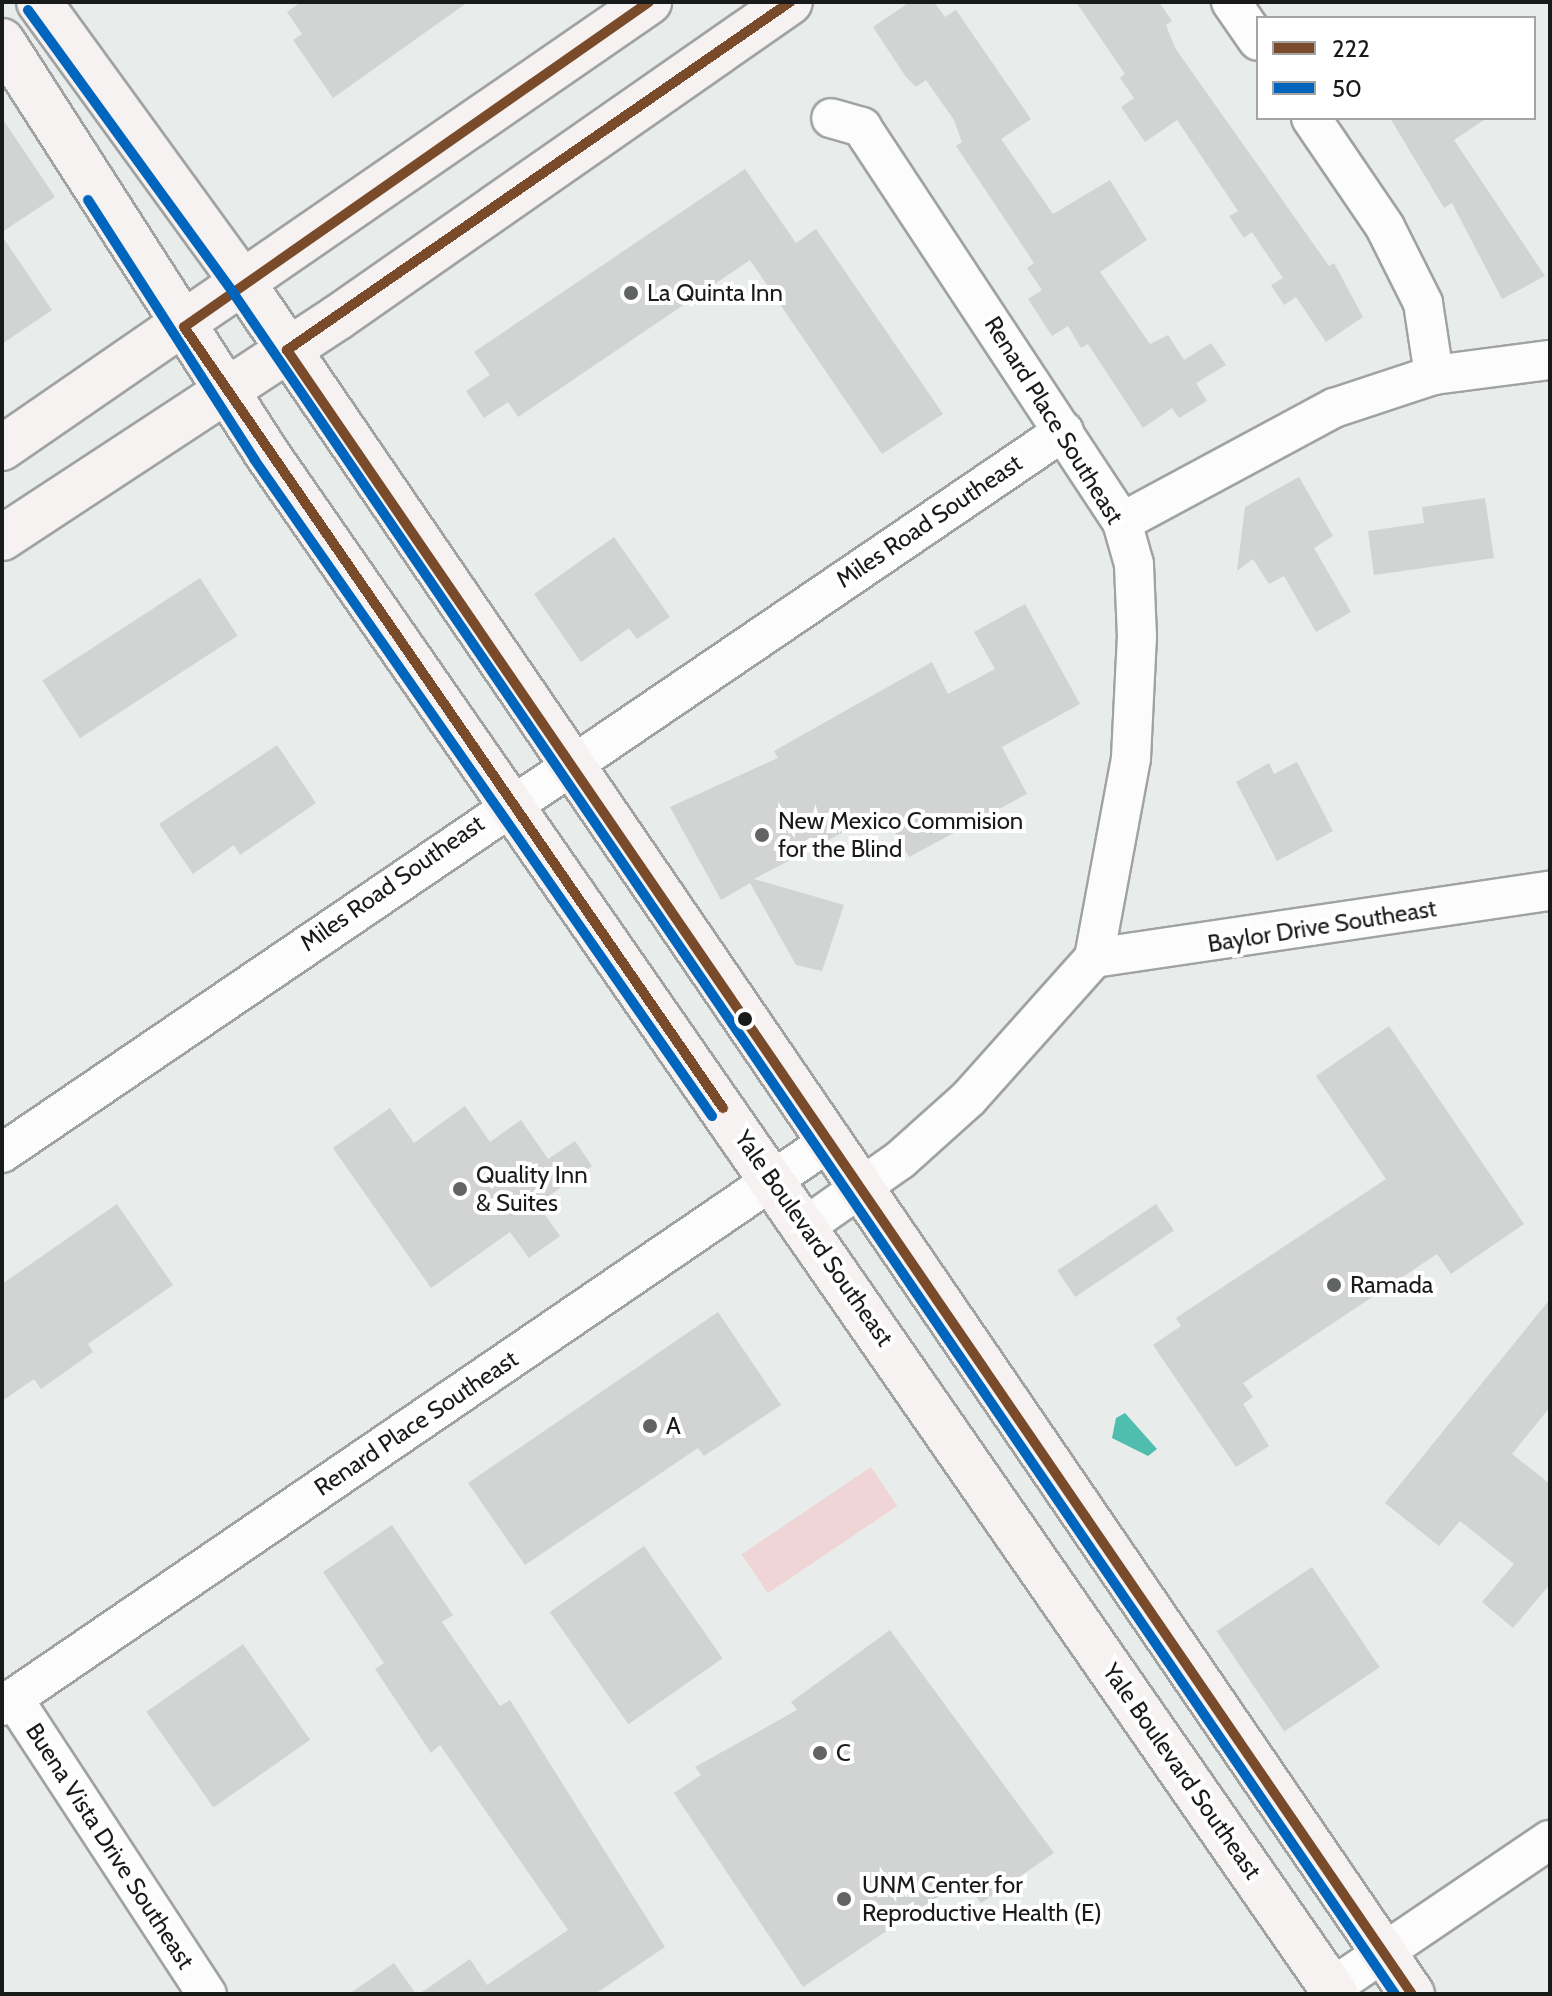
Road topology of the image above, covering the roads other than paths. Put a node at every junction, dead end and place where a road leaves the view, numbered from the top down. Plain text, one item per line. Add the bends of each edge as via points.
1 (39, 2) edge
2 (649, 2) edge
3 (790, 2) edge
4 (1231, 2) edge
5 (1256, 38) edge
6 (2, 41) edge
7 (831, 118) dead end
8 (1312, 120) edge
9 (245, 286) junction
10 (184, 327) junction
11 (287, 350) junction
12 (1550, 360) edge
13 (1434, 375) junction
14 (226, 391) junction
15 (1064, 431) junction
16 (2, 448) edge
17 (1122, 522) junction
18 (2, 538) edge
19 (570, 761) junction
20 (507, 803) junction
21 (1550, 891) edge
22 (1094, 958) junction
23 (830, 1141) junction
24 (2, 1153) edge
25 (774, 1179) junction
26 (862, 1190) junction
27 (806, 1226) junction
28 (8, 1702) edge
29 (1550, 1840) edge
30 (1383, 1953) junction
31 (1333, 1991) edge
32 (207, 1994) edge
33 (1412, 1994) edge

1 - 9 main road
2 - 9 main road
3 - 11 main road
4 - 5 street
6 - 10 main road, Yale Boulevard Southeast
7 - 15 street, Renard Place Southeast via 862,127
8 - 13 street via 1385,227 1423,303
9 - 10 main road
9 - 11 main road
10 - 14 main road, Yale Boulevard Southeast
10 - 16 main road
11 - 14 main road
11 - 19 main road
12 - 13 street
13 - 17 street via 1334,408
14 - 18 main road
14 - 20 main road, Yale Boulevard Southeast
15 - 17 street, Renard Place Southeast
15 - 19 street, Miles Road Southeast
17 - 22 street, Renard Place Southeast via 1134,564 1137,637 1131,758
19 - 20 street, Miles Road Southeast
19 - 23 main road
20 - 24 street, Miles Road Southeast
20 - 25 main road, Yale Boulevard Southeast
21 - 22 street, Baylor Drive Southeast
22 - 26 street via 969,1098
23 - 25 street, Renard Place Southeast
23 - 26 main road
25 - 27 main road, Yale Boulevard Southeast
25 - 28 street, Renard Place Southeast
26 - 27 street
26 - 30 main road
27 - 31 main road, Yale Boulevard Southeast
28 - 32 street, Buena Vista Drive Southeast
29 - 30 street
30 - 31 street
30 - 33 main road

